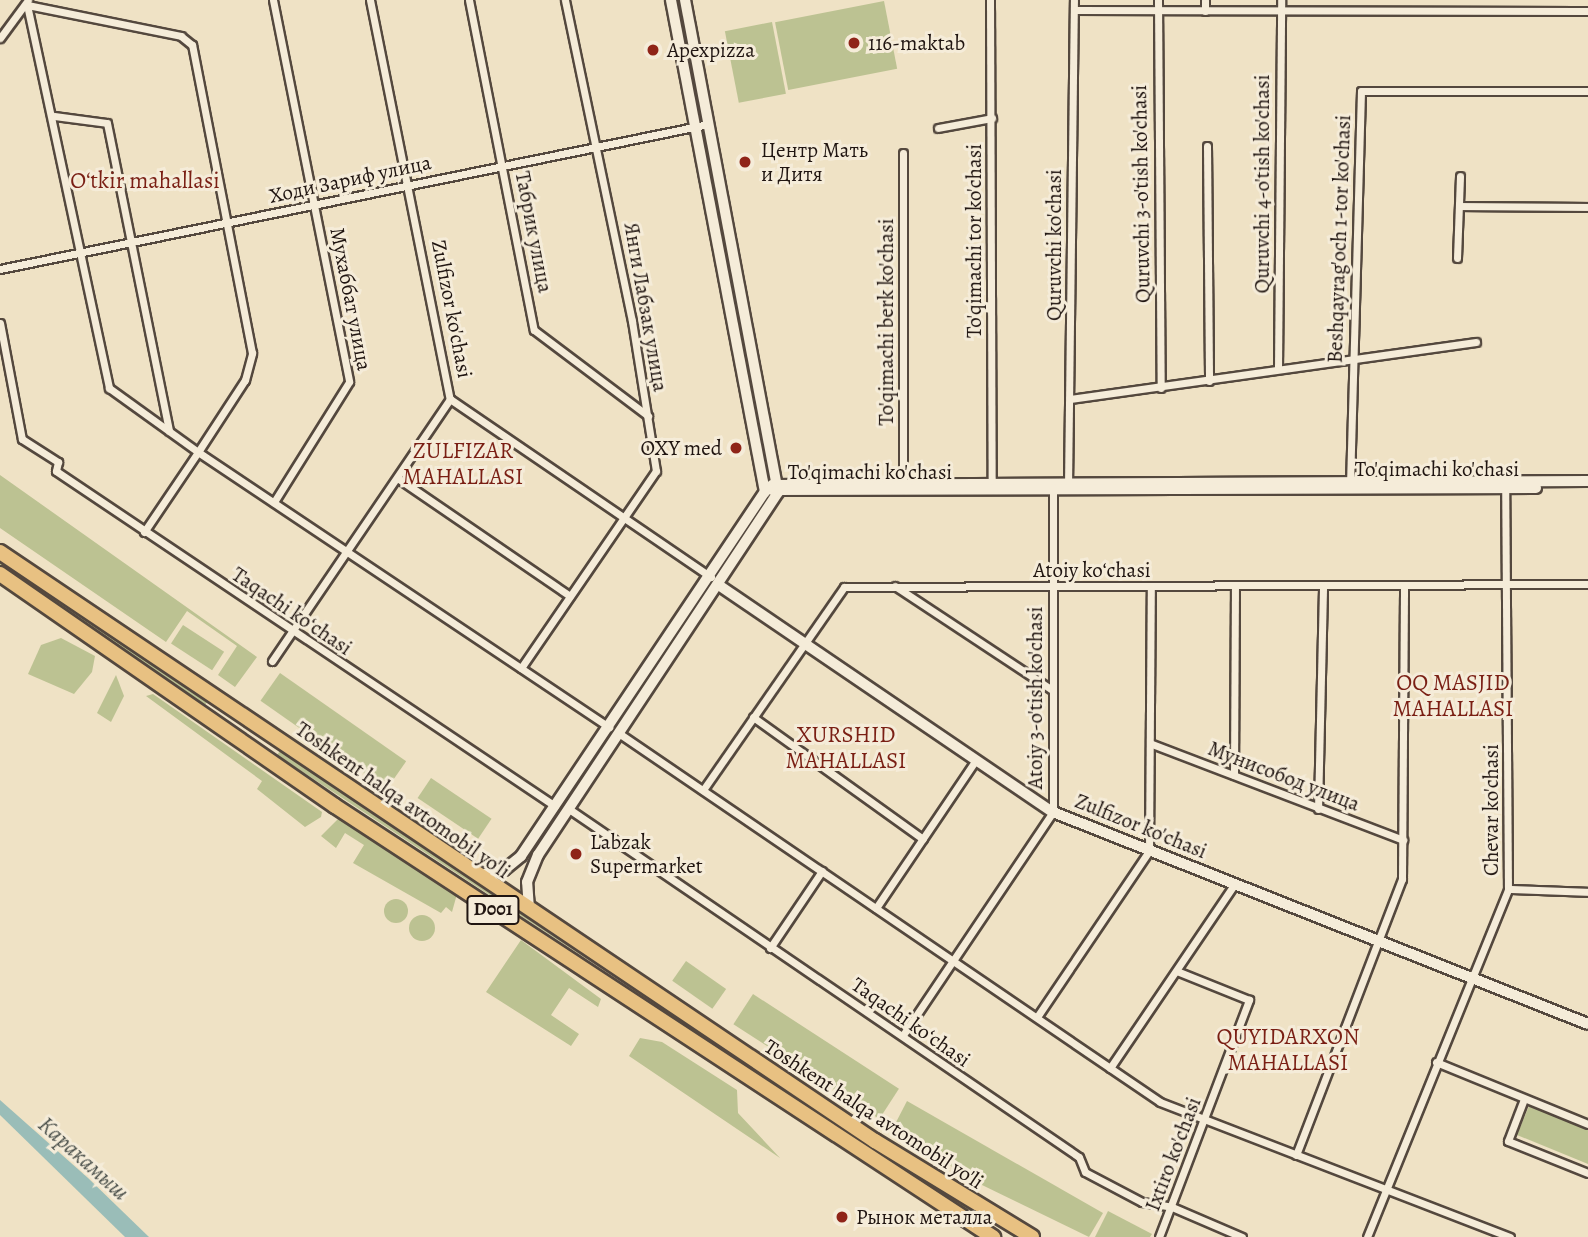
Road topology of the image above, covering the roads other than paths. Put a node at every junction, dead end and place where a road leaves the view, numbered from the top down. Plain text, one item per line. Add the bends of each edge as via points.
1 (273, 0) edge
2 (370, 0) edge
3 (469, 0) edge
4 (565, 0) edge
5 (671, 0) edge
6 (685, 0) edge
7 (990, 0) edge
8 (1074, 0) edge
9 (1158, 0) edge
10 (1205, 0) edge
11 (1280, 0) edge
12 (28, 3) edge
13 (1074, 10) junction
14 (1158, 11) junction
15 (1205, 11) junction
16 (1588, 11) edge
17 (1280, 12) junction
18 (0, 38) edge
19 (1588, 91) edge
20 (54, 117) junction
21 (992, 118) junction
22 (708, 124) junction
23 (696, 127) junction
24 (939, 128) dead end
25 (597, 145) junction
26 (1207, 146) dead end
27 (904, 153) dead end
28 (504, 166) junction
29 (1460, 176) dead end
30 (407, 185) junction
31 (315, 205) junction
32 (1460, 206) junction
33 (1588, 207) edge
34 (226, 222) junction
35 (134, 240) junction
36 (82, 251) junction
37 (1457, 258) dead end
38 (0, 269) edge
39 (0, 323) edge
40 (1476, 342) dead end
41 (1353, 357) junction
42 (1278, 368) junction
43 (1209, 381) junction
44 (1161, 388) junction
45 (450, 398) junction
46 (1070, 399) junction
47 (648, 416) junction
48 (169, 431) junction
49 (198, 452) junction
50 (398, 479) junction
51 (1588, 481) edge
52 (992, 482) junction
53 (1350, 485) junction
54 (1505, 485) junction
55 (903, 486) junction
56 (1053, 486) junction
57 (1068, 486) junction
58 (778, 487) junction
59 (766, 488) junction
60 (1588, 488) edge
61 (274, 502) junction
62 (624, 519) junction
63 (144, 532) junction
64 (0, 552) edge
65 (348, 552) junction
66 (0, 574) edge
67 (711, 577) junction
68 (1509, 584) junction
69 (1588, 584) edge
70 (720, 586) junction
71 (895, 586) junction
72 (1322, 586) junction
73 (1404, 586) junction
74 (1053, 587) junction
75 (1151, 587) junction
76 (1235, 587) junction
77 (570, 596) junction
78 (292, 632) junction
79 (803, 642) junction
80 (272, 660) dead end
81 (522, 668) junction
82 (1052, 690) junction
83 (222, 701) junction
84 (753, 717) junction
85 (209, 718) junction
86 (609, 727) junction
87 (271, 734) junction
88 (620, 734) junction
89 (1152, 744) junction
90 (259, 752) junction
91 (976, 760) junction
92 (1234, 775) junction
93 (703, 790) junction
94 (555, 806) junction
95 (569, 809) junction
96 (1318, 809) junction
97 (1053, 812) junction
98 (532, 839) junction
99 (923, 839) junction
100 (1403, 840) junction
101 (543, 847) junction
102 (1149, 851) junction
103 (822, 871) junction
104 (474, 874) junction
105 (1234, 885) junction
106 (1508, 889) junction
107 (1588, 892) edge
108 (876, 908) junction
109 (530, 912) junction
110 (1378, 940) junction
111 (770, 948) junction
112 (953, 960) junction
113 (1177, 971) junction
114 (1470, 975) junction
115 (629, 978) junction
116 (618, 994) junction
117 (1037, 1017) junction
118 (1588, 1024) edge
119 (902, 1035) junction
120 (1436, 1062) junction
121 (1110, 1068) junction
122 (1524, 1099) junction
123 (1206, 1120) junction
124 (1588, 1124) edge
125 (1296, 1155) junction
126 (1588, 1173) edge
127 (1386, 1189) junction
128 (1172, 1207) junction
129 (993, 1237) edge
130 (1032, 1237) edge
131 (1159, 1237) edge
132 (1242, 1237) edge
133 (1367, 1237) edge
134 (1510, 1237) edge

1 - 31 street, Мухаббат улица
2 - 30 street, Zulfizor ko'chasi
3 - 28 street, Табрик улица
4 - 25 street, Янги Лабзак улица
5 - 23 main road
6 - 22 main road
7 - 21 street, To'qimachi tor ko'chasi
8 - 13 street, Quruvchi ko'chasi
9 - 14 street, Quruvchi 3-o'tish ko'chasi
10 - 15 street
11 - 17 street, Quruvchi 4-o'tish ko'chasi
12 - 18 street via 16,11
12 - 20 street
12 - 34 street via 190,42
13 - 14 street
13 - 46 street, Quruvchi ko'chasi
14 - 15 street
14 - 44 street, Quruvchi 3-o'tish ko'chasi
15 - 17 street
16 - 17 street
17 - 42 street, Quruvchi 4-o'tish ko'chasi
19 - 41 street, Beshqayrag'och 1-tor ko'chasi via 1361,91
20 - 35 street via 107,123
20 - 36 street
21 - 24 street
21 - 52 street, To'qimachi tor ko'chasi
22 - 23 street, Ходи Зариф улица
22 - 58 main road
23 - 25 street, Ходи Зариф улица
23 - 59 main road
25 - 28 street, Ходи Зариф улица
25 - 47 street, Янги Лабзак улица
26 - 43 street
27 - 55 street, To'qimachi berk ko'chasi
28 - 30 street, Ходи Зариф улица
28 - 47 street, Табрик улица via 534,330
29 - 32 street
30 - 31 street, Ходи Зариф улица
30 - 45 street, Zulfizor ko'chasi
31 - 34 street, Ходи Зариф улица
31 - 61 street, Мухаббат улица via 349,386
32 - 33 street
32 - 37 street
34 - 35 street, Ходи Зариф улица
34 - 49 street via 251,368
35 - 36 street, Ходи Зариф улица
35 - 48 street
36 - 38 street, Ходи Зариф улица
36 - 48 street via 109,388
39 - 63 street, Taqachi koʻchasi via 22,439 58,462 56,471
40 - 41 street
41 - 42 street
41 - 53 street, Beshqayrag'och 1-tor ko'chasi
42 - 43 street
43 - 44 street
44 - 46 street
45 - 50 street
45 - 62 street, Zulfizor ko'chasi
46 - 57 street, Quruvchi ko'chasi
47 - 62 street, Янги Лабзак улица via 656,471
48 - 49 street
49 - 61 street
49 - 63 street
50 - 65 street
50 - 77 street
51 - 54 main road, To'qimachi ko'chasi
52 - 55 main road, To'qimachi ko'chasi
52 - 56 main road, To'qimachi ko'chasi
53 - 54 main road, To'qimachi ko'chasi
53 - 57 main road, To'qimachi ko'chasi
54 - 60 main road, To'qimachi ko'chasi
54 - 68 street, Chevar ko'chasi
55 - 56 main road, To'qimachi ko'chasi
55 - 58 main road, To'qimachi ko'chasi
56 - 57 main road, To'qimachi ko'chasi
56 - 74 street, Atoiy 3-o'tish ko'chasi
58 - 59 main road, To'qimachi ko'chasi
58 - 70 main road
59 - 67 main road
61 - 65 street
62 - 67 street, Zulfizor ko'chasi
62 - 77 street, Янги Лабзак улица
63 - 78 street, Taqachi koʻchasi
64 - 83 highway, Toshkent halqa avtomobil yo'li / D001
65 - 78 street
65 - 81 street
66 - 85 highway, Toshkent halqa avtomobil yo'li / D001
67 - 86 main road
68 - 69 street, Atoiy koʻchasi
68 - 73 street, Atoiy koʻchasi
68 - 106 street, Chevar ko'chasi
70 - 79 main road, Zulfizor ko'chasi
70 - 88 main road
71 - 74 street, Atoiy koʻchasi
71 - 79 street, Atoiy koʻchasi via 839,589
71 - 82 street
72 - 73 street, Atoiy koʻchasi
72 - 76 street, Atoiy koʻchasi
72 - 96 street
73 - 100 street
74 - 75 street, Atoiy koʻchasi
74 - 82 street, Atoiy 3-o'tish ko'chasi
75 - 76 street, Atoiy koʻchasi
75 - 89 street
76 - 92 street
77 - 81 street, Янги Лабзак улица
78 - 80 street
78 - 94 street, Taqachi koʻchasi
79 - 84 street, Atoiy koʻchasi
79 - 91 main road, Zulfizor ko'chasi
81 - 86 street
82 - 97 street, Atoiy 3-o'tish ko'chasi
83 - 85 highway
83 - 87 highway, Toshkent halqa avtomobil yo'li / D001
84 - 93 street, Atoiy koʻchasi
84 - 99 street
85 - 90 highway, Toshkent halqa avtomobil yo'li / D001
86 - 94 main road
87 - 90 highway
87 - 104 highway, Toshkent halqa avtomobil yo'li / D001
88 - 93 street
88 - 95 main road
89 - 92 street, Мунисобод улица
89 - 102 street
90 - 116 highway, Toshkent halqa avtomobil yo'li / D001
91 - 97 main road, Zulfizor ko'chasi
91 - 99 street
92 - 96 street, Мунисобод улица
93 - 103 street
94 - 98 main road
95 - 101 main road
95 - 111 street, Taqachi koʻchasi
96 - 100 street, Мунисобод улица
97 - 102 main road, Zulfizor ko'chasi
97 - 112 street, Atoiy 3-o'tish ko'chasi
98 - 101 main road
98 - 104 main road via 504,870
99 - 108 street
100 - 110 street via 1401,884
101 - 109 main road via 527,882
102 - 105 main road, Zulfizor ko'chasi
102 - 117 street
103 - 108 street
103 - 111 street
104 - 109 highway, Toshkent halqa avtomobil yo'li / D001
105 - 110 main road, Zulfizor ko'chasi
105 - 113 street
106 - 107 street
106 - 114 street, Chevar ko'chasi
108 - 112 street
109 - 115 highway, Toshkent halqa avtomobil yo'li / D001
110 - 114 main road, Zulfizor ko'chasi
110 - 125 street
111 - 119 street, Taqachi koʻchasi
112 - 117 street
112 - 119 street, Atoiy 3-o'tish ko'chasi
113 - 121 street
113 - 123 street, Ixtiro ko'chasi via 1249,1000
114 - 118 main road, Zulfizor ko'chasi
114 - 120 street, Chevar ko'chasi
115 - 116 highway
115 - 130 highway, Toshkent halqa avtomobil yo'li / D001 via 962,1198
116 - 129 highway, Toshkent halqa avtomobil yo'li / D001
117 - 121 street
119 - 128 street, Taqachi koʻchasi via 1079,1157 1085,1172 1142,1202
120 - 122 street
120 - 127 street, Chevar ko'chasi
121 - 123 street via 1160,1102
122 - 124 street
122 - 126 street via 1508,1141
123 - 125 street
123 - 128 street, Ixtiro ko'chasi
125 - 127 street
127 - 133 street, Chevar ko'chasi
127 - 134 street
128 - 131 street, Ixtiro ko'chasi
128 - 132 street, Taqachi koʻchasi

